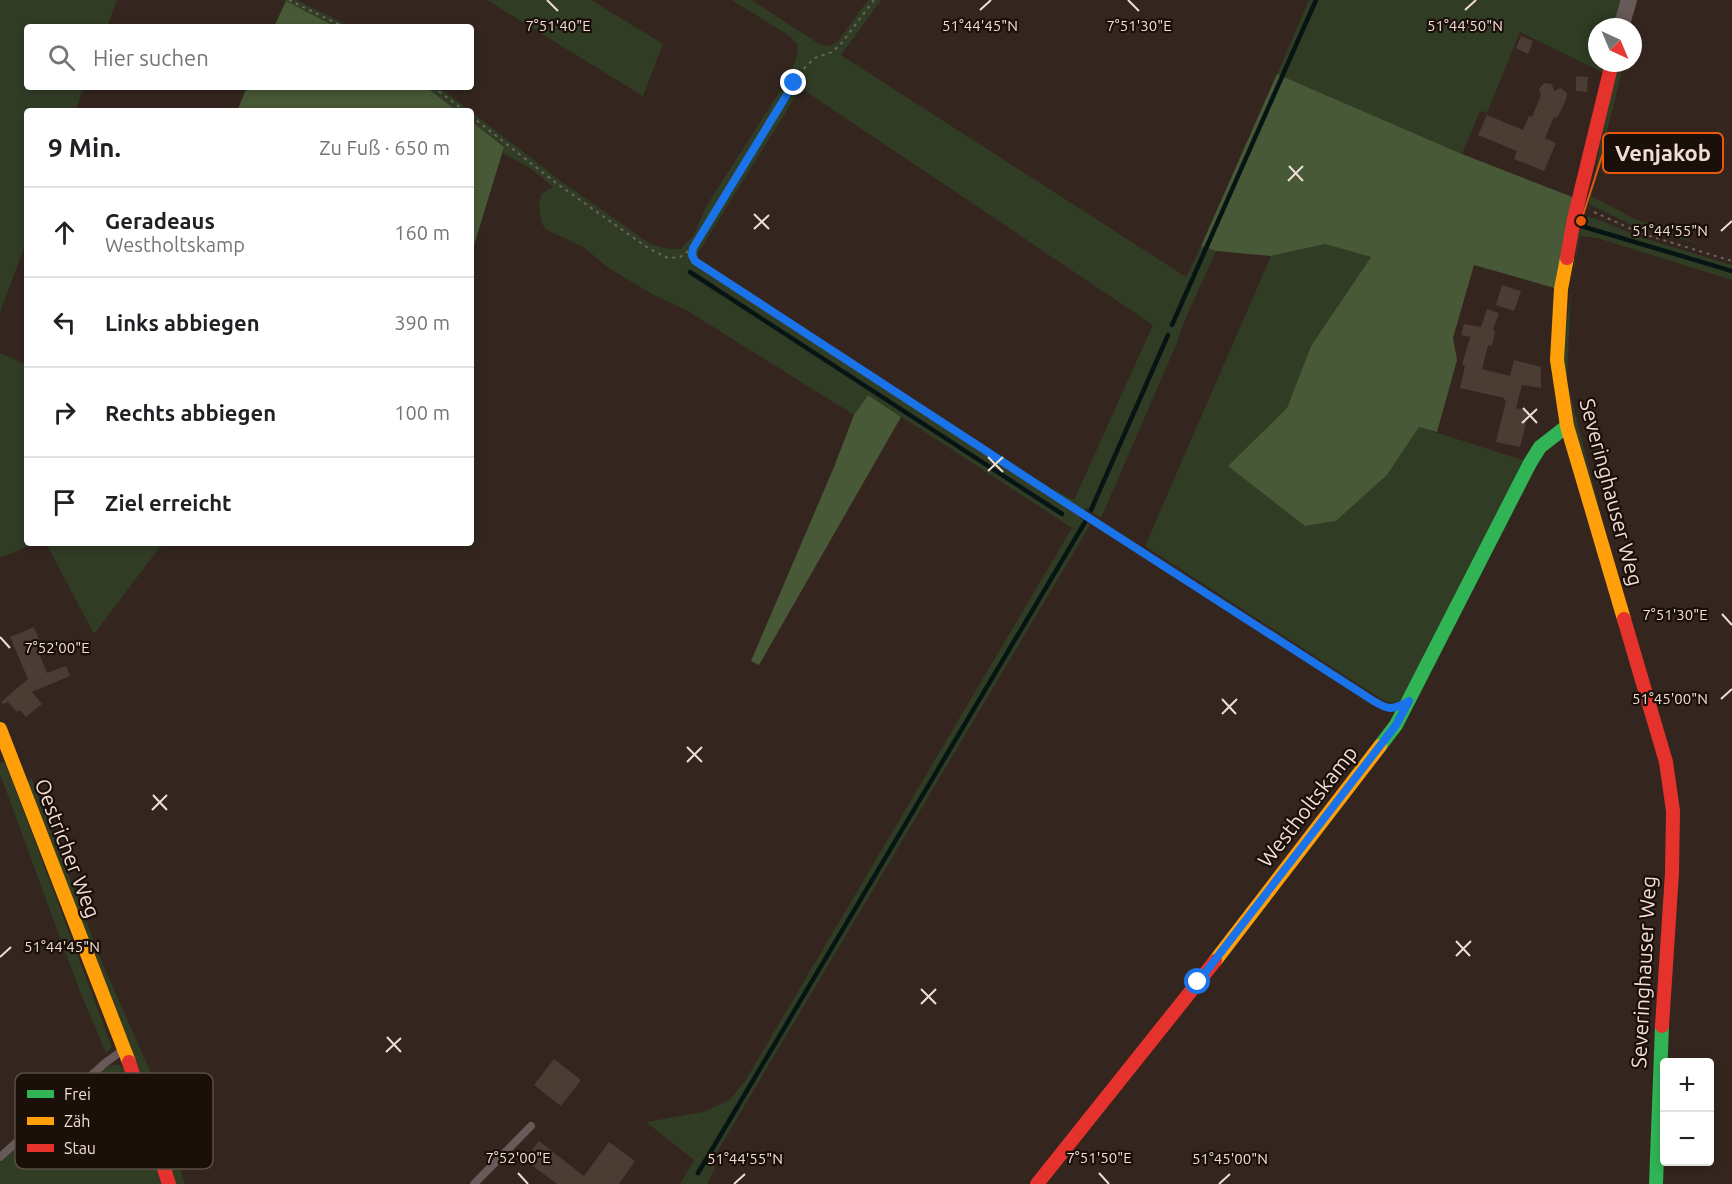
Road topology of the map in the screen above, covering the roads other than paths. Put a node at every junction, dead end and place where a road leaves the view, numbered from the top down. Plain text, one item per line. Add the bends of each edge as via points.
1 (1629, 0) edge
2 (1624, 18) edge
3 (1610, 72) edge
4 (1567, 426) junction
5 (0, 729) edge
6 (124, 1050) junction
7 (94, 1073) edge
8 (132, 1073) edge
9 (531, 1126) dead end
10 (15, 1144) edge
11 (0, 1157) edge
12 (165, 1169) edge
13 (169, 1184) edge
14 (474, 1184) edge
15 (1037, 1184) edge
16 (1656, 1184) edge

1 - 2 street
3 - 4 street, Severinghauser Weg via 1561,289 1557,360
4 - 15 street, Westholtskamp via 1540,447 1530,463 1396,725
4 - 16 street, Severinghauser Weg via 1666,762 1673,811
5 - 6 street, Oestricher Weg
6 - 7 lane
6 - 8 street, Oestricher Weg
9 - 14 lane
10 - 11 lane
12 - 13 street, Oestricher Weg

